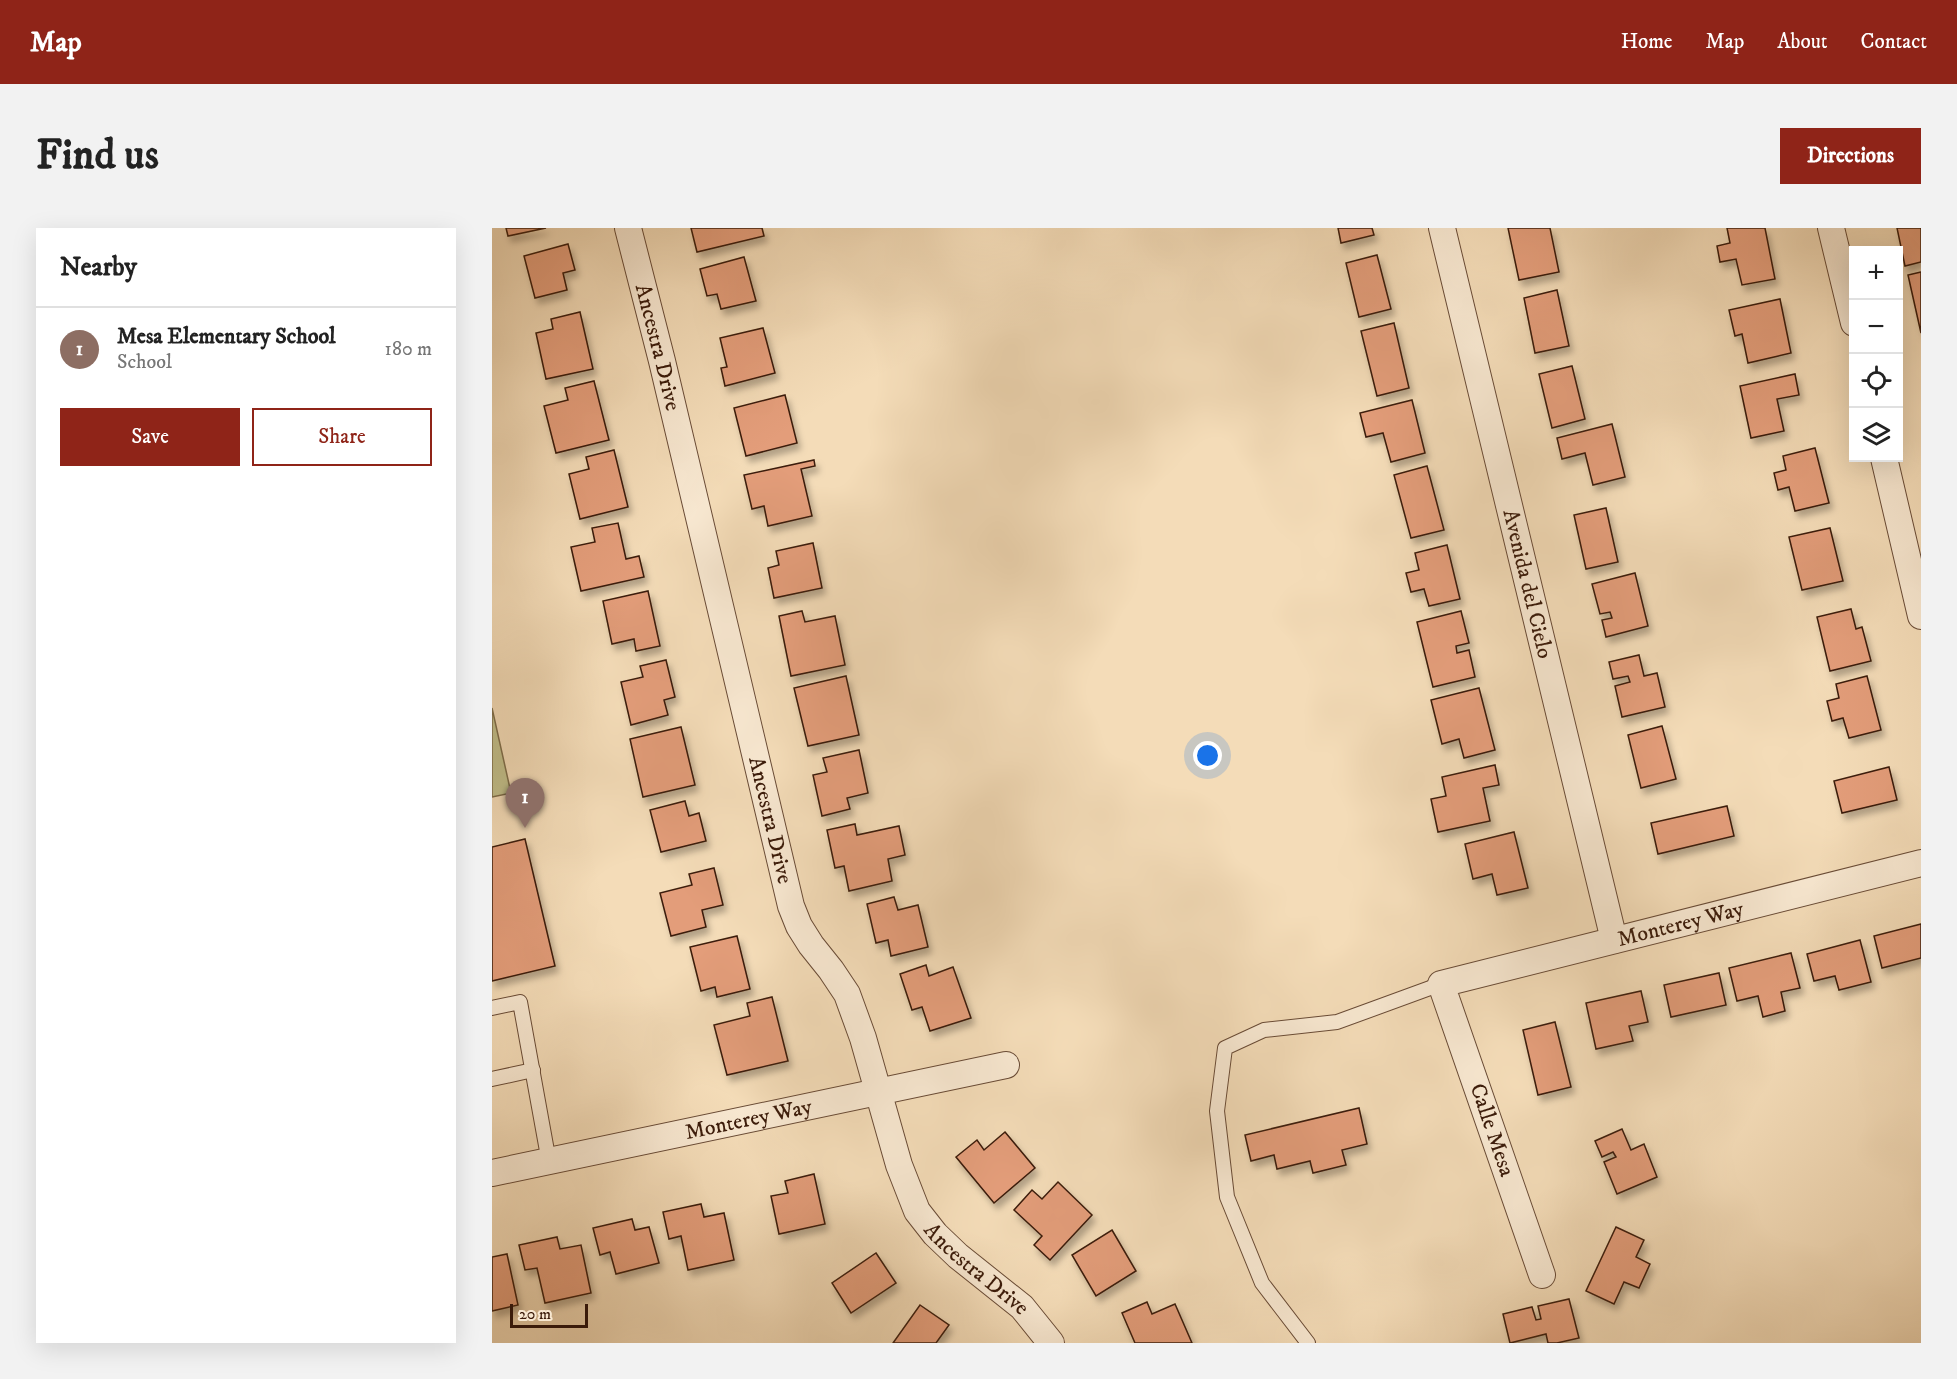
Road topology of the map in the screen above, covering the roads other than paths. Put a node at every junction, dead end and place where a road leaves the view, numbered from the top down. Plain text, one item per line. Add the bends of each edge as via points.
1 (628, 228) edge
2 (1442, 228) edge
3 (1832, 228) edge
4 (1849, 301) edge
5 (1885, 462) edge
6 (1921, 616) edge
7 (1921, 863) edge
8 (1614, 940) junction
9 (1441, 984) junction
10 (492, 1008) edge
11 (1006, 1065) dead end
12 (532, 1070) junction
13 (492, 1079) edge
14 (879, 1093) junction
15 (549, 1162) junction
16 (492, 1173) edge
17 (1542, 1275) dead end
18 (1051, 1343) edge
19 (1308, 1343) edge

1 - 14 street, Ancestra Drive via 791,906 811,945 847,994
2 - 8 street, Avenida del Cielo
3 - 4 street
5 - 6 street
7 - 8 street, Monterey Way
8 - 9 street, Monterey Way
9 - 17 street, Calle Mesa
9 - 19 lane via 1337,1022 1264,1030 1225,1048 1216,1111 1227,1197 1262,1283
10 - 12 lane via 520,1002
11 - 14 street, Monterey Way
12 - 13 lane
12 - 15 lane
14 - 15 street, Monterey Way
14 - 18 street, Ancestra Drive via 899,1166 917,1211 958,1256 1022,1307
15 - 16 street, Monterey Way

